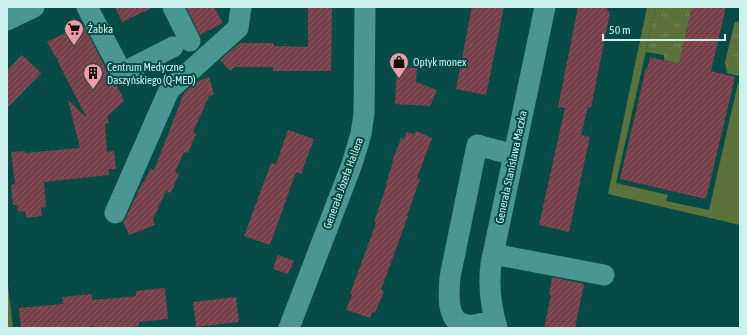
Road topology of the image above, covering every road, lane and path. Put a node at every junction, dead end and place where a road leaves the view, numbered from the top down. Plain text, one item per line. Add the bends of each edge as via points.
1 (34, 7) edge
2 (87, 7) edge
3 (173, 7) edge
4 (241, 7) edge
5 (365, 7) edge
6 (545, 7) edge
7 (7, 20) edge
8 (514, 155) junction
9 (116, 213) dead end
10 (493, 254) junction
11 (604, 275) dead end
12 (496, 324) edge
13 (289, 328) edge

1 - 7 street
2 - 3 street via 122,73 181,44
4 - 9 street via 238,28 169,90
5 - 13 street, Generała Józefa Hallera via 364,114 361,134 352,164
6 - 8 street, Generała Stanisława Maczka
8 - 10 street, Generała Stanisława Maczka
8 - 12 street via 477,146 450,277 451,313 456,321 465,325
10 - 11 street
10 - 12 street, Generała Stanisława Maczka via 490,287

